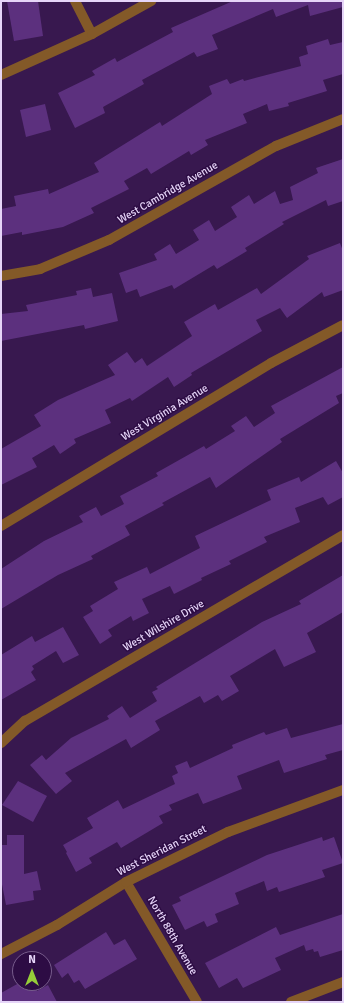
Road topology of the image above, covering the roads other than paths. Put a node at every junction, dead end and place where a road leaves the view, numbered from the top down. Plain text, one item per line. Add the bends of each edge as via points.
1 (75, 1) edge
2 (151, 1) edge
3 (92, 34) junction
4 (1, 75) edge
5 (343, 119) edge
6 (1, 276) edge
7 (343, 325) edge
8 (1, 526) edge
9 (343, 535) edge
10 (1, 743) edge
11 (343, 790) edge
12 (126, 882) junction
13 (1, 954) edge
14 (343, 982) edge
15 (197, 1002) edge
16 (291, 1002) edge

1 - 3 street
2 - 3 street
3 - 4 street
5 - 6 street, West Cambridge Avenue via 276,146 109,240 40,269
7 - 8 street, West Virginia Avenue via 271,363
9 - 10 street, West Wilshire Drive via 25,721
11 - 12 street, West Sheridan Street via 228,832
12 - 13 street, West Sheridan Street via 57,925
12 - 15 street, North 88th Avenue
14 - 16 street

